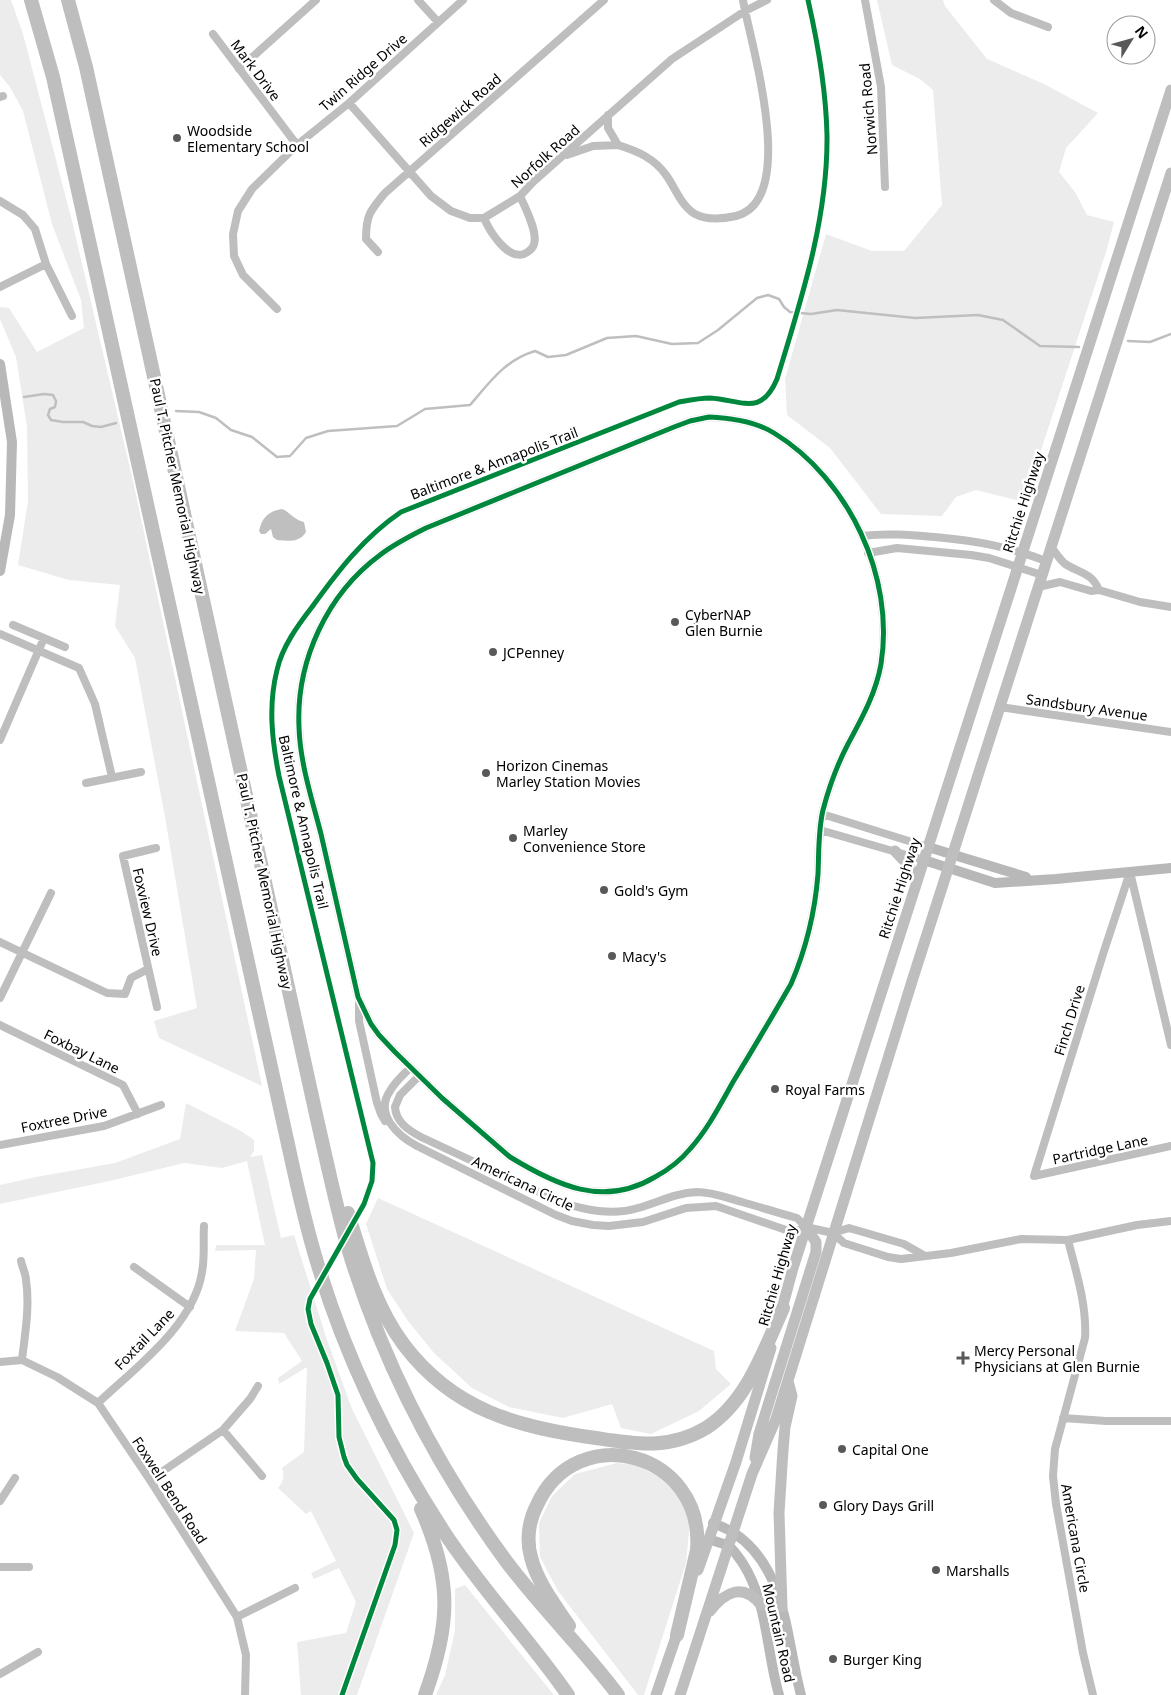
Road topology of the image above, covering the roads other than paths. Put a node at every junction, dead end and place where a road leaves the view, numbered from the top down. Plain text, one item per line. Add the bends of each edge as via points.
1 (23, 0) edge
2 (31, 0) edge
3 (68, 0) edge
4 (316, 0) edge
5 (418, 0) edge
6 (463, 0) edge
7 (604, 0) edge
8 (742, 0) edge
9 (767, 0) edge
10 (866, 0) edge
11 (994, 0) edge
12 (744, 11) junction
13 (438, 22) junction
14 (1048, 27) dead end
15 (213, 34) dead end
16 (239, 69) junction
17 (53, 77) junction
18 (1171, 90) edge
19 (349, 103) junction
20 (608, 115) junction
21 (297, 145) junction
22 (618, 145) junction
23 (562, 157) junction
24 (409, 172) junction
25 (1171, 173) edge
26 (885, 187) dead end
27 (520, 196) junction
28 (0, 201) edge
29 (484, 218) junction
30 (378, 252) dead end
31 (46, 264) junction
32 (0, 287) edge
33 (277, 309) dead end
34 (72, 316) dead end
35 (0, 364) edge
36 (862, 536) junction
37 (1051, 547) junction
38 (1022, 552) junction
39 (868, 553) junction
40 (1046, 561) junction
41 (1018, 566) junction
42 (0, 571) edge
43 (1042, 575) junction
44 (1038, 588) junction
45 (1099, 590) junction
46 (1171, 607) edge
47 (13, 625) dead end
48 (0, 634) edge
49 (44, 638) junction
50 (65, 647) dead end
51 (39, 650) junction
52 (1000, 707) junction
53 (1171, 732) edge
54 (0, 740) edge
55 (141, 772) dead end
56 (112, 777) junction
57 (86, 783) dead end
58 (822, 814) junction
59 (820, 830) junction
60 (928, 847) junction
61 (156, 848) dead end
62 (895, 851) junction
63 (953, 855) junction
64 (924, 860) junction
65 (949, 868) junction
66 (1171, 868) edge
67 (1130, 872) junction
68 (1034, 880) junction
69 (917, 882) junction
70 (51, 893) dead end
71 (0, 942) edge
72 (22, 953) junction
73 (148, 969) junction
74 (358, 997) junction
75 (0, 998) edge
76 (157, 1007) dead end
77 (0, 1025) edge
78 (1171, 1045) edge
79 (410, 1068) junction
80 (419, 1076) junction
81 (161, 1105) dead end
82 (138, 1114) junction
83 (317, 1120) junction
84 (398, 1134) junction
85 (0, 1145) edge
86 (1171, 1146) edge
87 (1034, 1176) joint
88 (1171, 1222) edge
89 (204, 1226) dead end
90 (806, 1227) junction
91 (833, 1233) junction
92 (1068, 1240) junction
93 (925, 1256) junction
94 (20, 1261) dead end
95 (134, 1266) dead end
96 (190, 1307) junction
97 (782, 1308) junction
98 (22, 1360) junction
99 (0, 1362) edge
100 (787, 1380) junction
101 (258, 1386) dead end
102 (98, 1403) junction
103 (1063, 1418) junction
104 (1171, 1421) edge
105 (223, 1430) junction
106 (404, 1466) junction
107 (752, 1474) junction
108 (262, 1476) dead end
109 (15, 1478) dead end
110 (150, 1480) junction
111 (0, 1501) edge
112 (713, 1523) junction
113 (733, 1532) junction
114 (708, 1539) junction
115 (728, 1546) junction
116 (28, 1566) dead end
117 (0, 1567) edge
118 (294, 1588) dead end
119 (762, 1605) junction
120 (782, 1607) junction
121 (237, 1617) junction
122 (704, 1619) junction
123 (677, 1635) junction
124 (38, 1652) dead end
125 (0, 1674) edge
126 (615, 1690) edge
127 (245, 1695) edge
128 (425, 1695) edge
129 (568, 1695) edge
130 (656, 1695) edge
131 (680, 1695) edge
132 (779, 1695) edge
133 (801, 1695) edge
134 (1093, 1695) edge

1 - 17 highway
2 - 17 highway
3 - 83 highway, Paul T. Pitcher Memorial Highway via 88,77
4 - 16 street
5 - 13 street
6 - 13 street, Twin Ridge Drive
7 - 24 street, Ridgewick Road
8 - 12 street
9 - 12 street, Norfolk Road
10 - 26 street, Norwich Road via 882,87
11 - 14 street via 1011,13
12 - 20 street, Norfolk Road via 672,59
12 - 22 street via 764,104 768,144 767,178 753,206 741,215 727,218 710,218 695,213 681,200 651,159
13 - 19 street, Twin Ridge Drive
15 - 16 street, Mark Drive
16 - 21 street, Mark Drive
17 - 106 highway via 303,1211 317,1263 349,1351
18 - 38 main road, Ritchie Highway
19 - 21 street, Twin Ridge Drive
19 - 24 street
20 - 22 street via 608,128
20 - 23 street, Norfolk Road
21 - 33 street, Twin Ridge Drive via 252,189 238,211 233,234 234,256 242,275
22 - 23 street via 593,146
23 - 27 street, Norfolk Road
24 - 29 street via 450,211 470,218
24 - 30 street, Ridgewick Road via 370,210 366,239
25 - 37 main road
27 - 29 street, Norfolk Road
27 - 29 street via 534,231 535,243 529,252 514,254 504,248
28 - 31 street via 23,215 35,229
31 - 32 street
31 - 34 street
35 - 42 main road via 12,442 10,516
36 - 38 street via 901,534 954,539
36 - 39 street
36 - 74 street via 835,489 789,444 773,432 747,422 709,417 674,427 426,528 400,541 363,570 340,596 318,633 304,672 299,711 305,768
37 - 40 main road
37 - 45 street via 1066,564 1091,578
38 - 40 street
38 - 41 main road, Ritchie Highway
39 - 41 street via 897,548 989,558
39 - 58 street via 884,620 881,665 868,706 837,766
40 - 43 main road
41 - 43 street
41 - 60 main road, Ritchie Highway
43 - 44 main road
44 - 45 street via 1060,582 1090,591
44 - 52 main road
45 - 46 street
47 - 49 street
48 - 51 street
49 - 50 street
49 - 51 street
51 - 54 street
51 - 56 street via 79,668 95,704
52 - 53 street, Sandsbury Avenue
52 - 63 main road
55 - 56 street
56 - 57 street
58 - 59 street
58 - 60 street
59 - 62 street
59 - 80 street via 814,906 806,944 792,984 701,1135 690,1150 664,1172 615,1192 590,1192 559,1183 510,1157
60 - 63 main road
60 - 64 main road, Ritchie Highway
61 - 73 street, Foxview Drive via 123,856
62 - 64 street
62 - 69 main road via 909,866
63 - 65 main road
63 - 68 main road
64 - 65 main road
64 - 69 main road, Ritchie Highway
65 - 68 main road via 995,883
65 - 91 main road
66 - 67 main road
67 - 68 main road
67 - 78 street
67 - 87 street, Finch Drive
69 - 90 main road, Ritchie Highway
70 - 72 street
71 - 72 street
72 - 73 street via 108,993 125,994 131,978
72 - 75 street
73 - 76 street, Foxview Drive
74 - 79 street via 379,1035
74 - 84 street via 359,1021 380,1114
77 - 82 street, Foxbay Lane via 123,1085
79 - 80 street
79 - 84 street, Americana Circle via 386,1100 386,1116
80 - 90 street, Americana Circle via 400,1095 395,1107 405,1127 560,1202 592,1211 622,1211 667,1197 698,1192 716,1194 797,1218
81 - 82 street, Foxtree Drive
82 - 85 street, Foxtree Drive via 104,1126
83 - 97 highway via 364,1264 376,1297 390,1322 404,1345 443,1385 497,1416 554,1432 636,1444 674,1442 707,1427 738,1399
83 - 126 highway, Paul T. Pitcher Memorial Highway via 351,1257 386,1352 413,1411 444,1468 507,1562
84 - 90 street, Americana Circle via 416,1146 572,1221 626,1225 686,1208 716,1206 792,1232
86 - 87 street, Partridge Lane
88 - 92 street, Americana Circle via 1137,1225
89 - 96 street, Foxtail Lane via 202,1272
90 - 91 street, Americana Circle
90 - 97 main road, Ritchie Highway
90 - 107 main road via 816,1242 816,1252 759,1434
91 - 93 street, Americana Circle via 849,1228 904,1244
91 - 93 street, Americana Circle via 844,1243 888,1257
91 - 100 main road
92 - 93 street, Americana Circle via 1021,1239
92 - 103 street, Americana Circle via 1082,1295 1086,1328
94 - 98 street via 26,1279 27,1301
95 - 96 street
96 - 102 street, Foxtail Lane via 165,1340
97 - 112 main road, Ritchie Highway via 736,1462
98 - 99 street
98 - 102 street, Foxwell Bend Road
100 - 107 main road via 776,1419
100 - 120 main road via 792,1396 784,1434 779,1513
101 - 105 street
102 - 110 street, Foxwell Bend Road
103 - 104 street
103 - 134 street, Americana Circle via 1054,1449 1055,1496
105 - 108 street
105 - 110 street
106 - 128 highway via 431,1532 443,1577 443,1630
106 - 129 highway via 447,1537
107 - 113 main road
109 - 111 street
110 - 121 street, Foxwell Bend Road
112 - 113 main road, Mountain Road
112 - 114 main road, Ritchie Highway
113 - 115 main road
113 - 120 main road, Mountain Road via 764,1564
114 - 115 main road
114 - 123 main road, Ritchie Highway
115 - 119 main road, Mountain Road via 748,1572
115 - 122 main road
116 - 117 street
118 - 121 street
119 - 122 main road via 750,1594 732,1592 718,1600
119 - 132 main road, Mountain Road
120 - 133 main road, Mountain Road
121 - 127 street, Foxwell Bend Road via 246,1655
122 - 131 main road
123 - 126 highway via 698,1535 696,1520 684,1492 660,1469 633,1457 608,1455 572,1466 546,1487 533,1512 530,1554 542,1585
123 - 130 main road, Ritchie Highway
124 - 125 street

